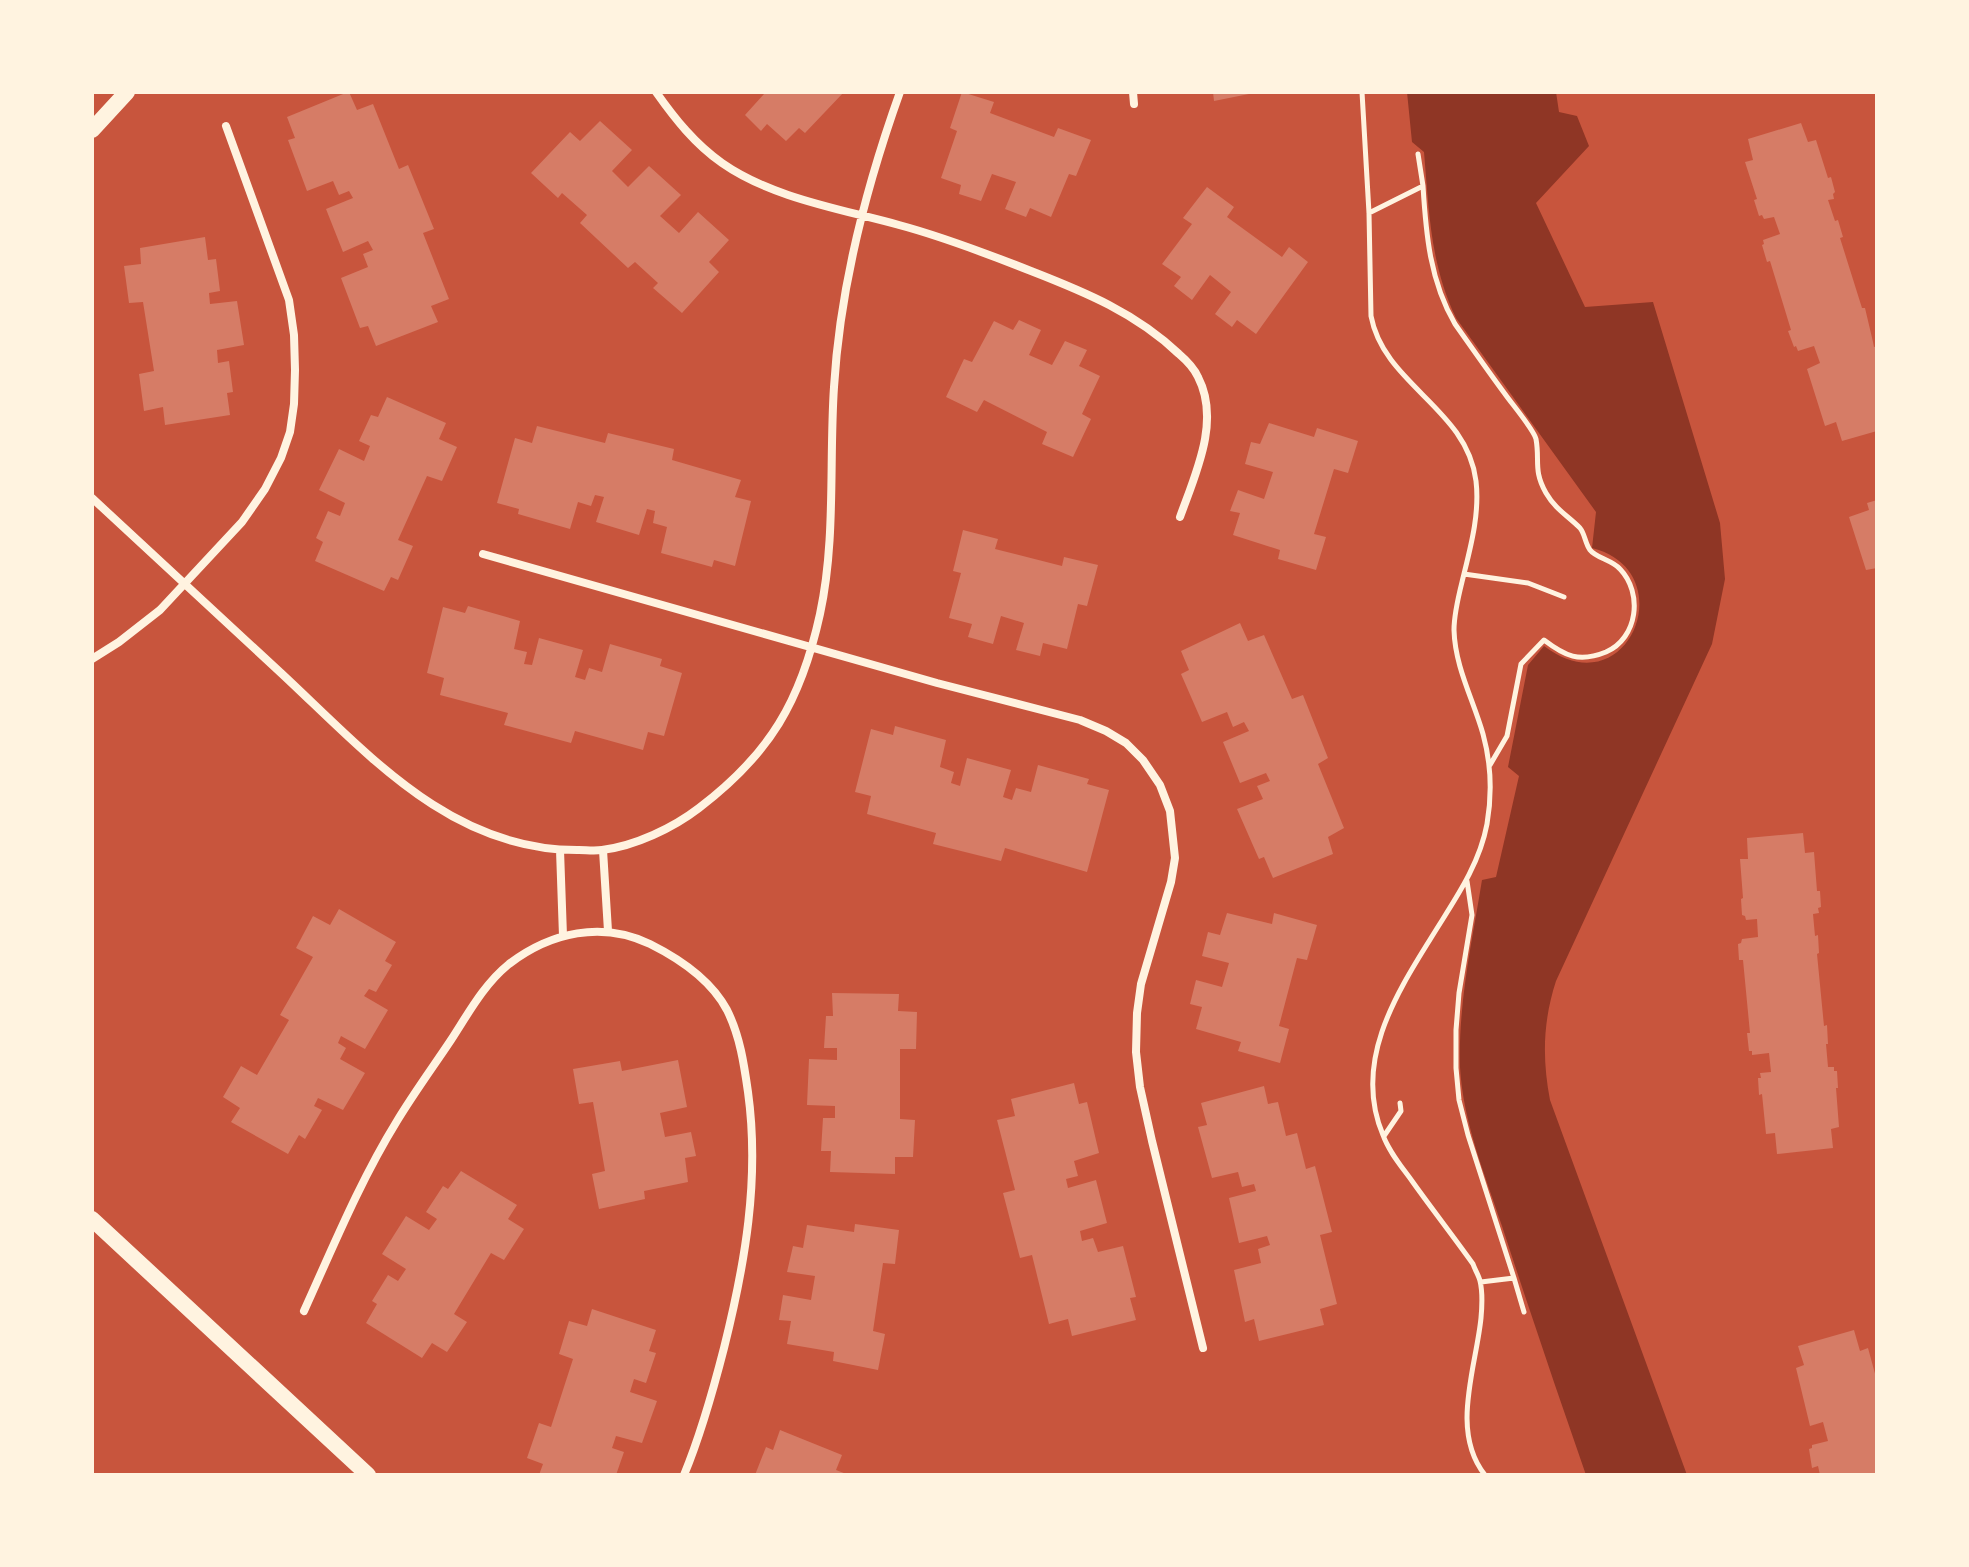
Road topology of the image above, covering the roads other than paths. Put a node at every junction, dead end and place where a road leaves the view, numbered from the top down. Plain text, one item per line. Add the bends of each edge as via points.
1 (127, 92) edge
2 (656, 92) edge
3 (900, 92) edge
4 (1133, 92) edge
5 (1134, 104) dead end
6 (226, 126) dead end
7 (92, 130) edge
8 (862, 215) junction
9 (92, 498) edge
10 (1180, 517) dead end
11 (483, 554) dead end
12 (185, 585) junction
13 (812, 647) junction
14 (92, 659) edge
15 (560, 850) junction
16 (603, 850) junction
17 (608, 931) junction
18 (563, 936) junction
19 (92, 1219) edge
20 (304, 1311) dead end
21 (1203, 1348) dead end
22 (368, 1475) edge
23 (684, 1475) edge

1 - 7 main road
2 - 8 street via 684,129 723,164 770,188
3 - 8 street
4 - 5 street
6 - 12 street via 289,300 294,404 290,432 265,489
8 - 10 street via 1059,282 1121,310 1167,342 1198,376 1207,414 1200,459
8 - 13 street via 846,285 834,386 829,529
9 - 12 street
11 - 13 street
12 - 14 street
12 - 15 street via 419,796 481,832
13 - 16 street via 781,721 755,758 689,816
13 - 21 street via 1080,720 1126,743 1160,785 1170,811 1175,858 1141,984 1136,1052 1152,1141
15 - 16 street
15 - 18 street
16 - 17 street
17 - 18 street
17 - 23 street via 665,952 711,989 738,1036 750,1102 748,1236 716,1379
18 - 20 street via 507,966 484,991 396,1122
19 - 22 main road

